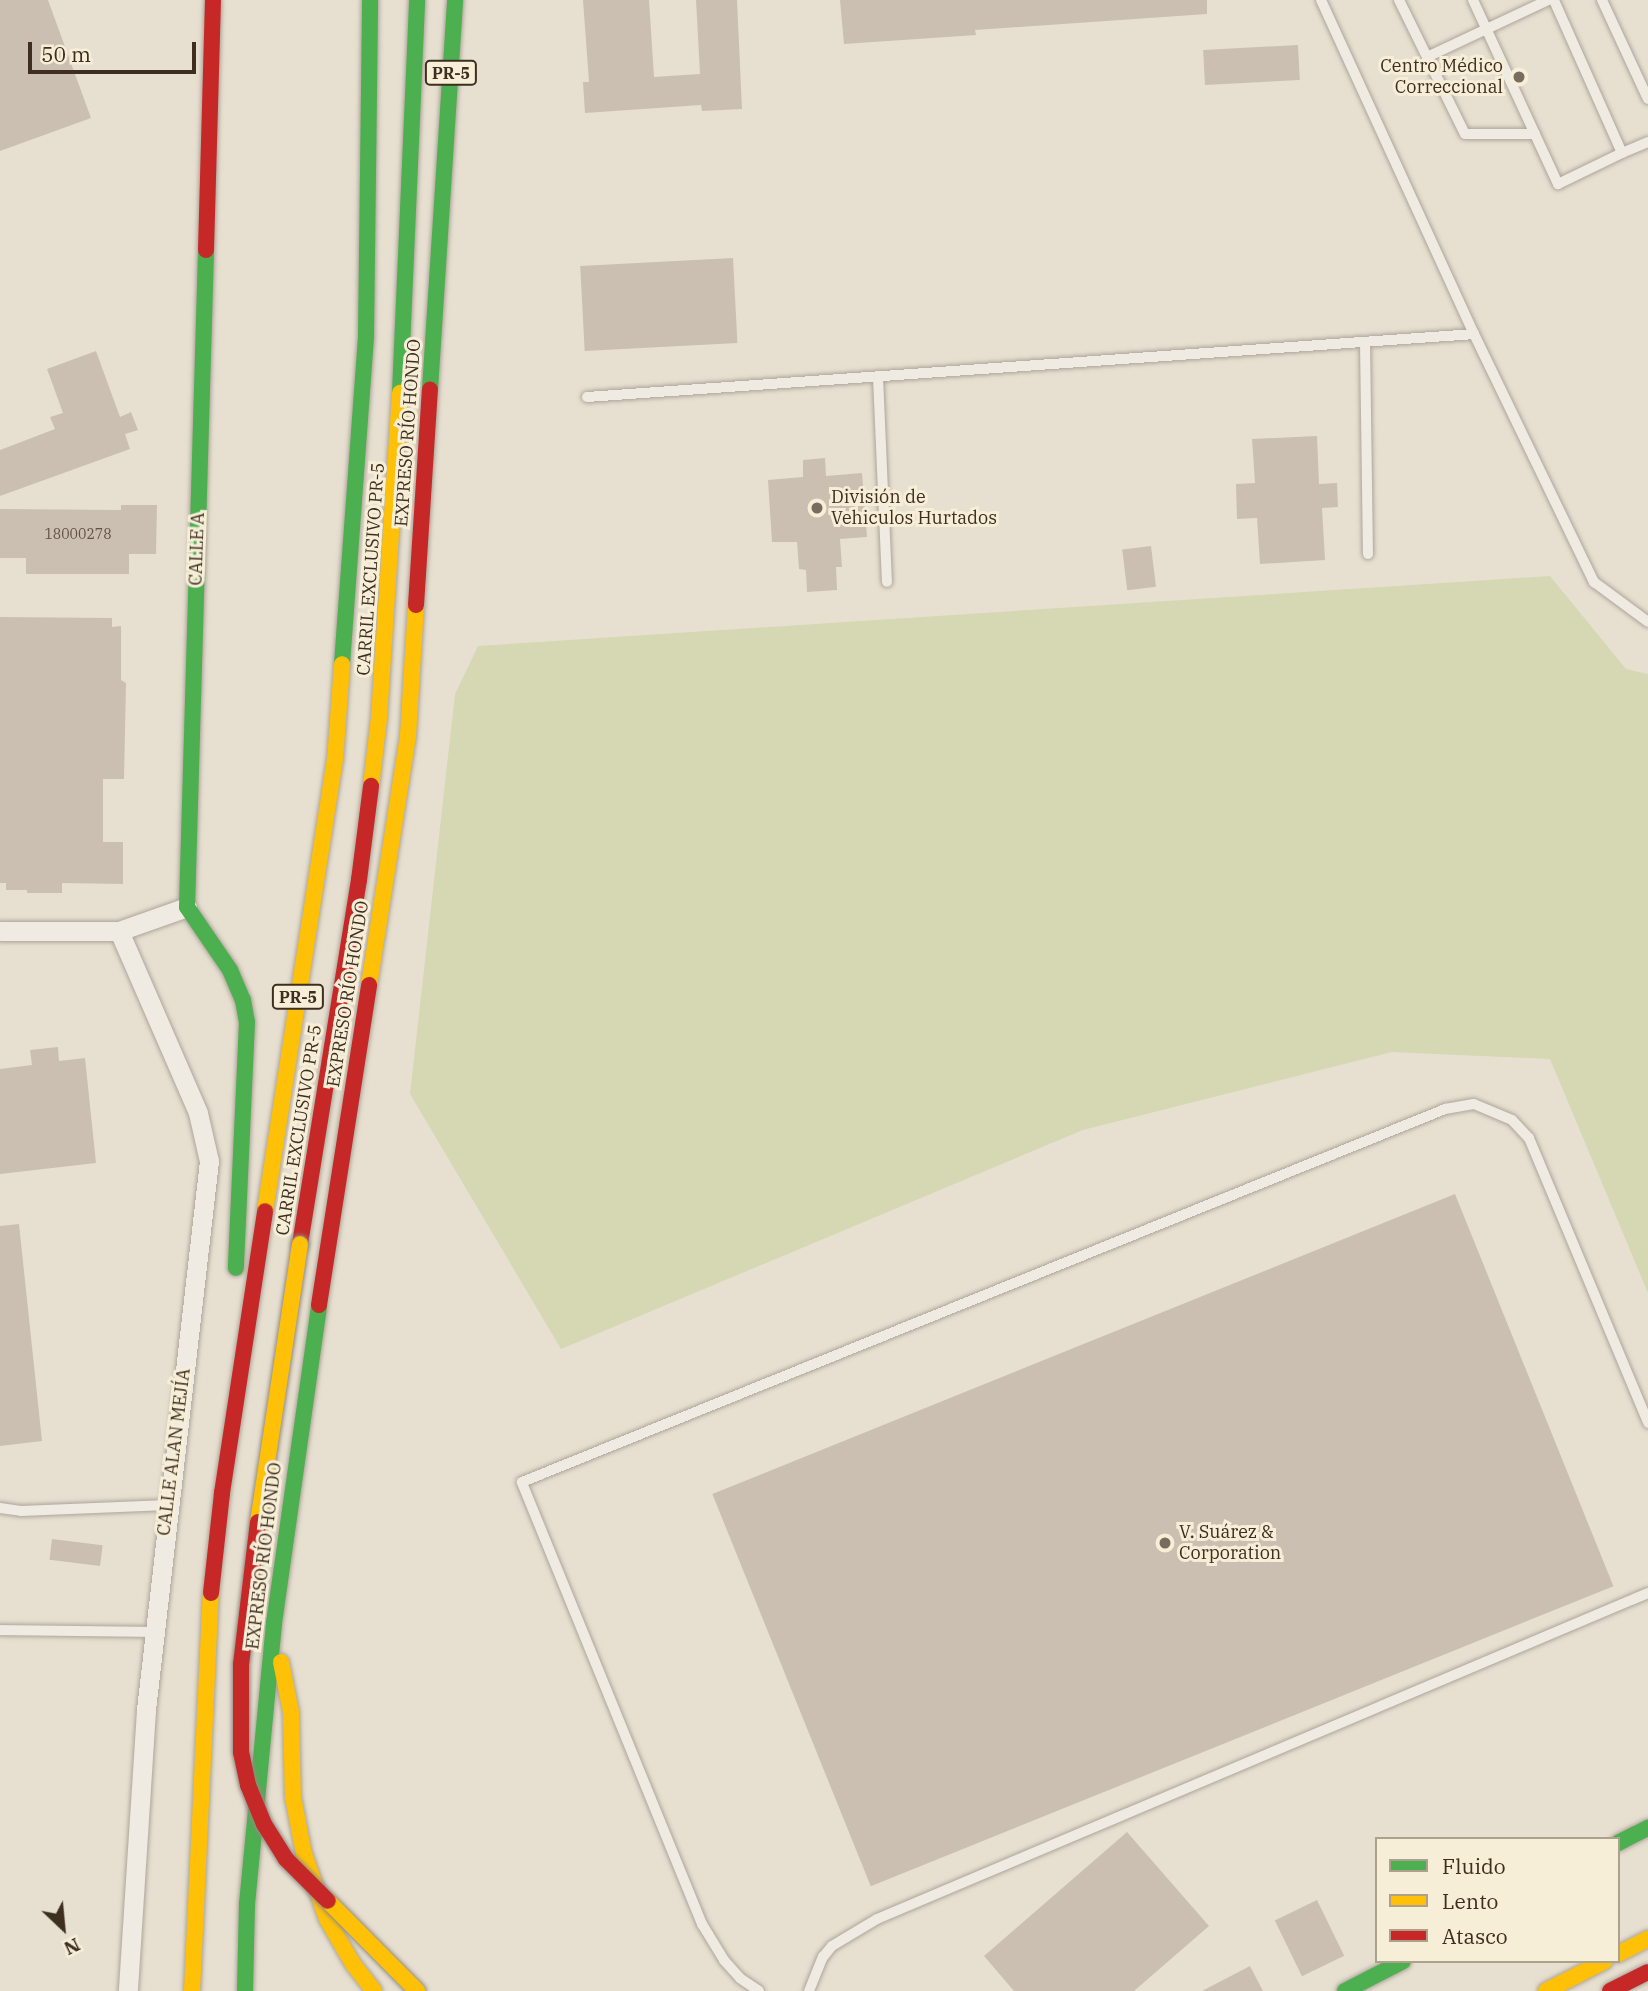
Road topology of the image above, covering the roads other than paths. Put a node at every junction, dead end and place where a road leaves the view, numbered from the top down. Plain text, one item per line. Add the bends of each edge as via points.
1 (214, 0) edge
2 (370, 0) edge
3 (417, 0) edge
4 (455, 0) edge
5 (1321, 0) edge
6 (1399, 0) edge
7 (1473, 0) edge
8 (1548, 0) edge
9 (1554, 0) edge
10 (1602, 0) edge
11 (1486, 30) junction
12 (1427, 57) junction
13 (1648, 99) edge
14 (1535, 134) junction
15 (1648, 142) edge
16 (1622, 153) junction
17 (1474, 334) junction
18 (1365, 342) junction
19 (878, 377) junction
20 (587, 397) dead end
21 (1368, 554) dead end
22 (887, 582) dead end
23 (1648, 622) edge
24 (187, 907) junction
25 (0, 931) edge
26 (119, 931) junction
27 (1648, 1423) edge
28 (222, 1493) junction
29 (168, 1505) junction
30 (0, 1508) edge
31 (1648, 1593) edge
32 (274, 1623) junction
33 (0, 1630) edge
34 (154, 1632) junction
35 (1648, 1828) edge
36 (1620, 1842) edge
37 (1648, 1842) edge
38 (1620, 1857) edge
39 (1648, 1939) edge
40 (1620, 1953) edge
41 (1399, 1963) edge
42 (1601, 1963) edge
43 (246, 1966) junction
44 (1648, 1972) edge
45 (128, 1991) edge
46 (192, 1991) edge
47 (245, 1991) edge
48 (256, 1991) edge
49 (374, 1991) edge
50 (417, 1991) edge
51 (759, 1991) edge
52 (809, 1991) edge
53 (1345, 1991) edge
54 (1546, 1991) edge
55 (1610, 1991) edge

1 - 24 main road, CALLE A
2 - 28 main road, PR-5 via 366,336 335,760
3 - 50 main road, CARRIL EXCLUSIVO PR-5, bridge via 397,470 379,718 359,880 257,1529 239,1720 248,1785 264,1824 286,1859
4 - 32 main road, EXPRESO RÍO HONDO / PR-5 via 408,736
5 - 17 lane
6 - 12 lane
7 - 11 lane
8 - 11 lane
9 - 16 lane
10 - 13 lane
11 - 12 lane
11 - 14 lane
12 - 14 lane via 1465,134
14 - 16 lane via 1558,184
15 - 16 lane
17 - 18 lane
17 - 23 lane via 1594,582
18 - 19 lane
18 - 21 lane
19 - 20 lane
19 - 22 lane
24 - 26 street
24 - 28 main road via 230,970 247,1023
25 - 26 street
26 - 29 street, CALLE ALAN MEJÍA via 198,1113 209,1161
27 - 51 lane via 1529,1138 1512,1120 1474,1104 1432,1114 522,1482 702,1924 724,1960
28 - 46 main road, PR-5 via 209,1617
29 - 30 lane
29 - 34 street, CALLE ALAN MEJÍA
31 - 52 lane via 877,1919 832,1946
32 - 43 main road, EXPRESO RÍO HONDO / PR-5 via 247,1904
32 - 49 main road via 290,1712 293,1797 303,1854 327,1919
33 - 34 lane
34 - 45 street, CALLE ALAN MEJÍA
35 - 36 main road
37 - 38 street
39 - 40 main road
41 - 53 main road
42 - 54 main road
43 - 47 main road, EXPRESO RÍO HONDO / PR-5
43 - 48 main road
44 - 55 main road

